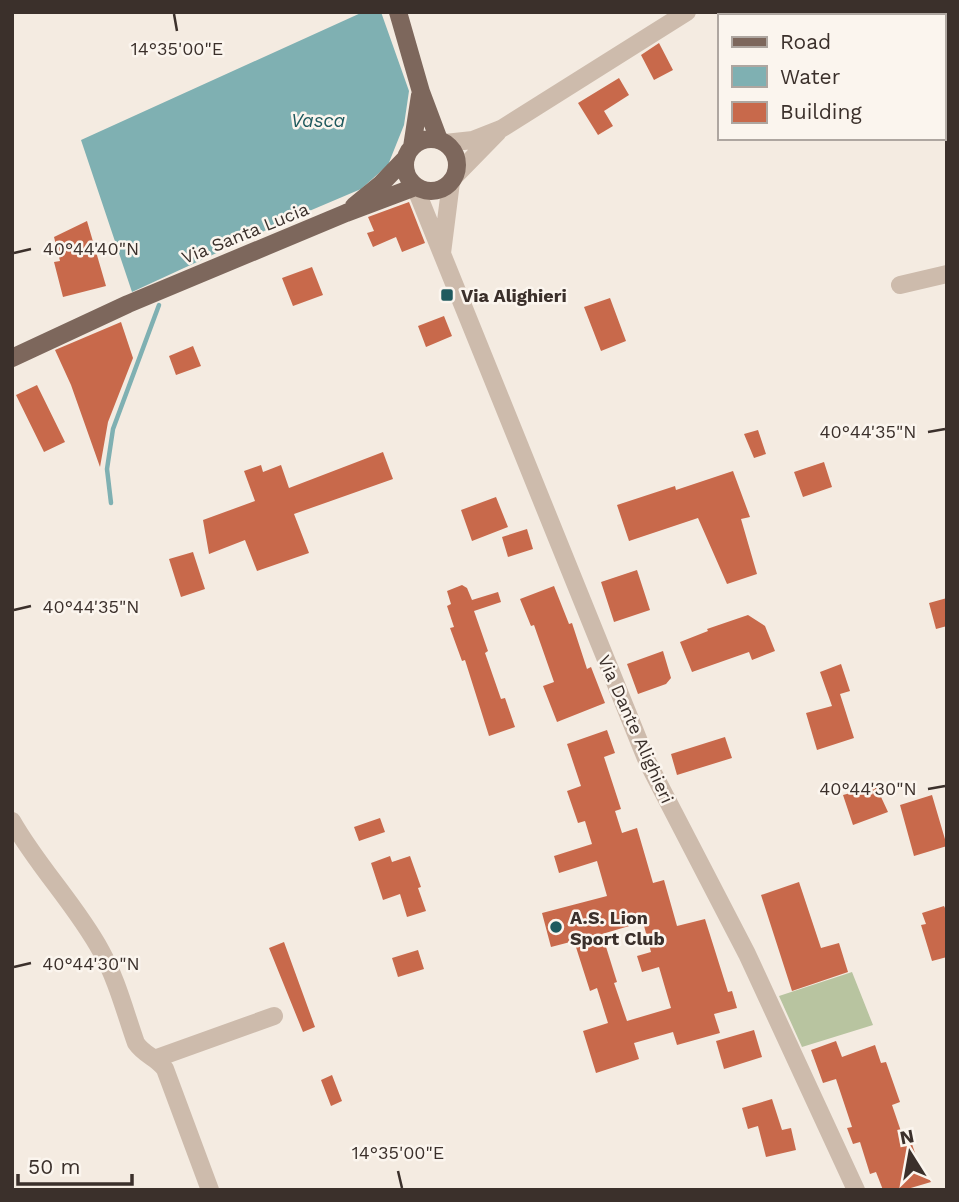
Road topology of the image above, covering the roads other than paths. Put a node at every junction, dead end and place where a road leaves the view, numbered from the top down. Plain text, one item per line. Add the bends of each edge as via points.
1 (398, 12) edge
2 (687, 12) edge
3 (421, 92) junction
4 (501, 129) junction
5 (442, 142) junction
6 (408, 153) junction
7 (453, 179) junction
8 (415, 187) junction
9 (345, 213) junction
10 (442, 257) junction
11 (947, 274) edge
12 (900, 285) dead end
13 (12, 358) edge
14 (12, 821) edge
15 (274, 1016) dead end
16 (157, 1058) junction
17 (210, 1190) edge
18 (856, 1190) edge

1 - 3 main road
2 - 4 street
3 - 5 main road
3 - 6 main road
4 - 5 street via 472,140
4 - 7 street
5 - 6 main road via 424,140
5 - 7 main road via 457,161
6 - 8 main road via 405,172
6 - 9 main road, Via Santa Lucia via 381,184
7 - 8 main road via 435,192
7 - 10 street, Via Dante Alighieri
8 - 9 main road, Via Santa Lucia
8 - 10 street, Via Dante Alighieri
9 - 13 main road, Via Santa Lucia
10 - 18 street, Via Dante Alighieri via 647,761 747,954
11 - 12 street
14 - 16 street via 100,949 136,1043 143,1053
15 - 16 street
16 - 17 street

